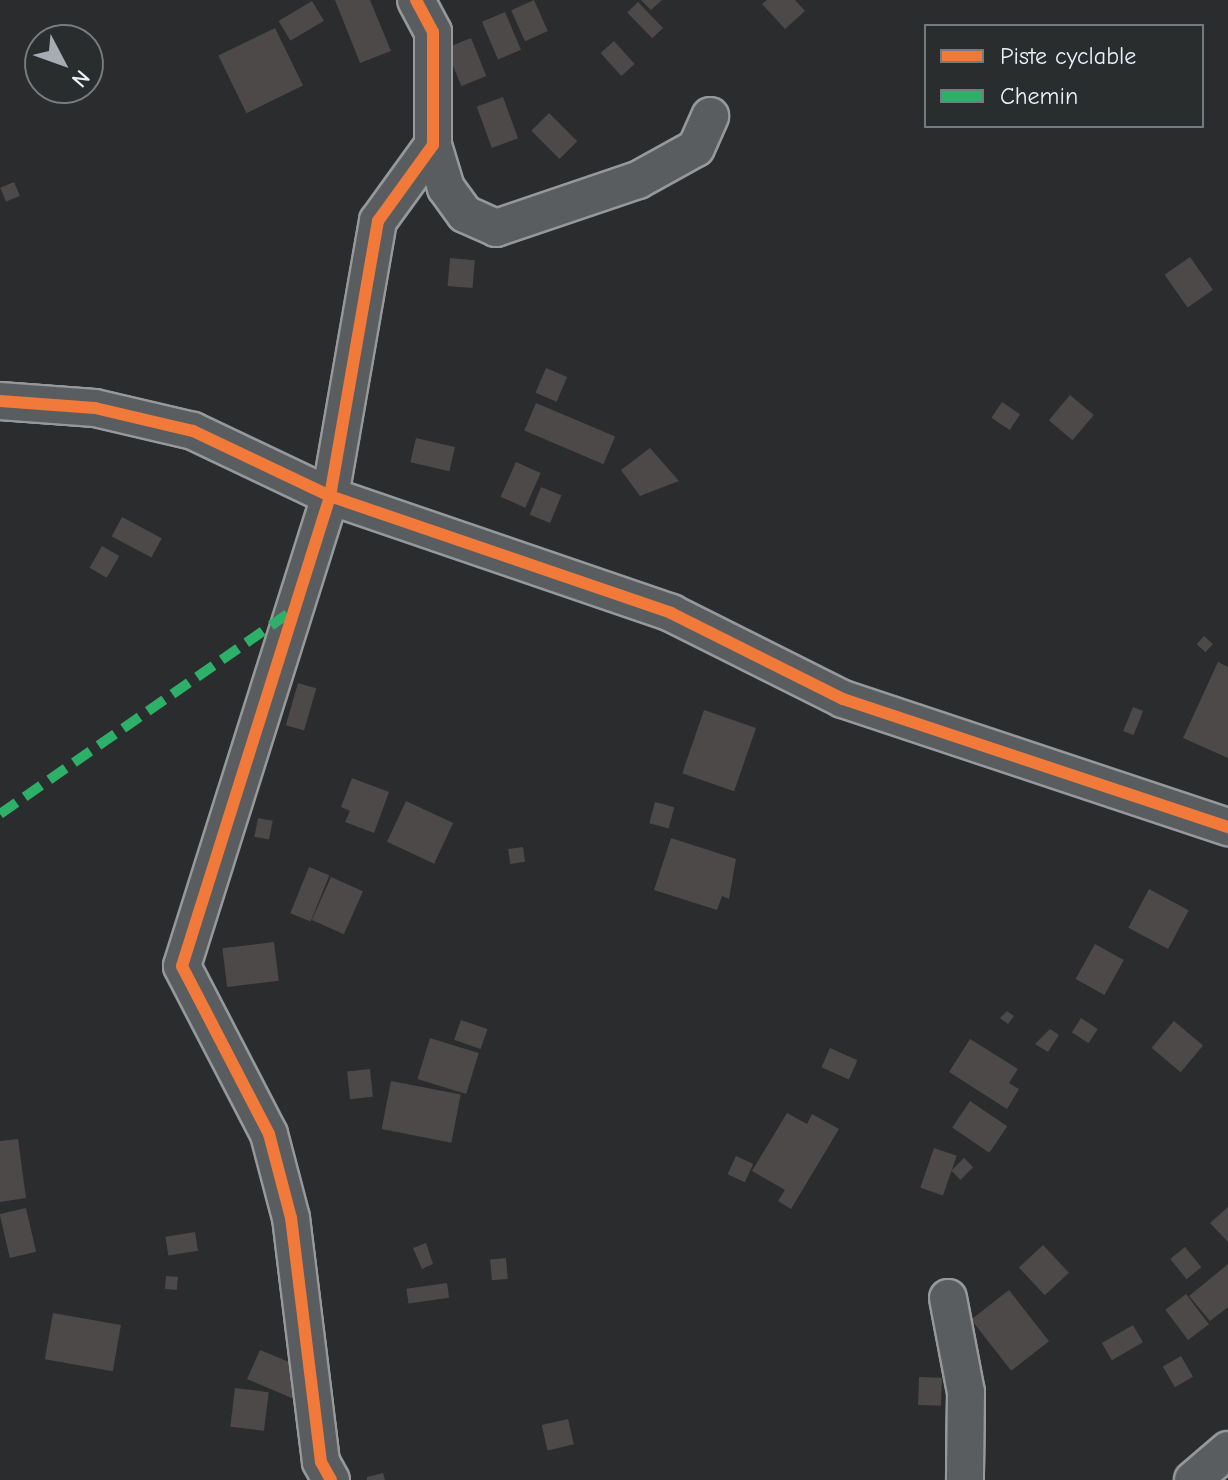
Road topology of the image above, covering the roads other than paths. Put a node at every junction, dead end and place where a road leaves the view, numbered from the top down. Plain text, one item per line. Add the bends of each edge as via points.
1 (416, 0) edge
2 (710, 116) dead end
3 (433, 145) junction
4 (0, 401) edge
5 (330, 496) junction
6 (1228, 827) edge
7 (948, 1298) dead end
8 (1228, 1450) edge
9 (322, 1474) edge
10 (965, 1480) edge
11 (1193, 1480) edge

1 - 3 street via 433,32
2 - 3 street via 696,148 638,180 496,228 465,214 446,188
3 - 5 street via 378,221
4 - 5 street via 95,408 193,431
5 - 6 street via 671,613 843,699
5 - 9 street via 182,966 269,1134 291,1218
7 - 10 street via 966,1392
8 - 11 street

